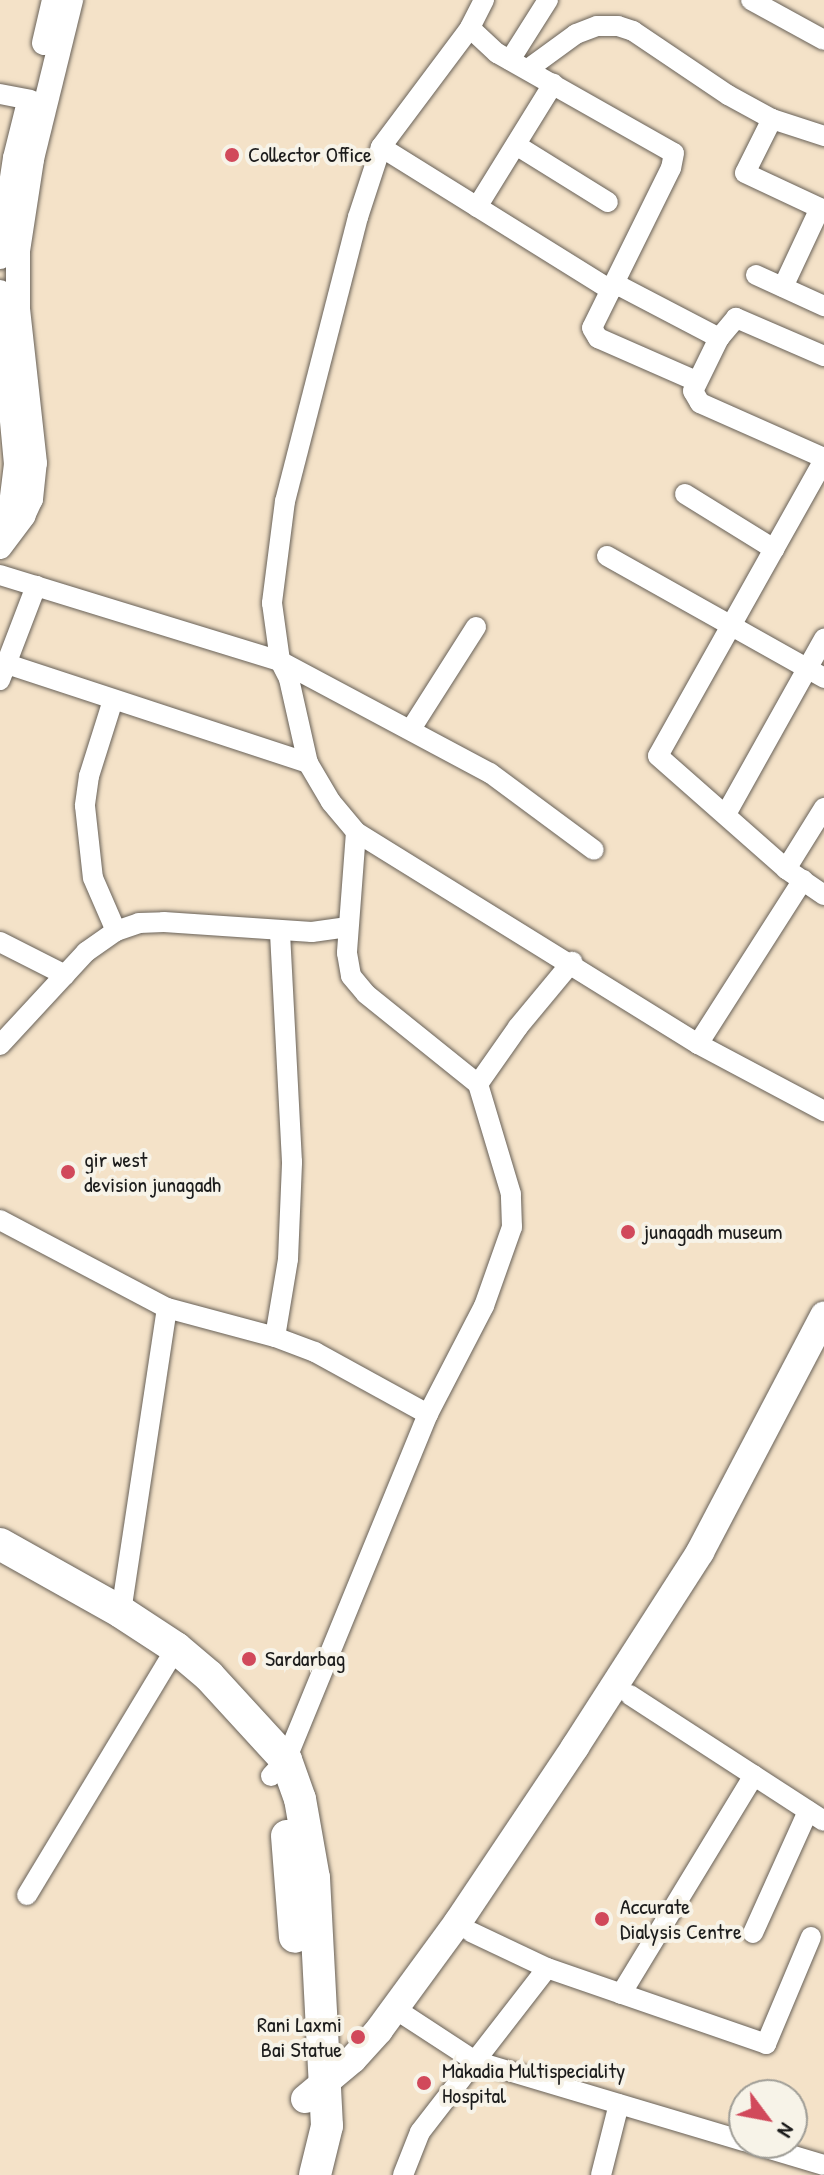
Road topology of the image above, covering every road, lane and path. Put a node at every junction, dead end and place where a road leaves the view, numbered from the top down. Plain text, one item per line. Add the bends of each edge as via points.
1 (54, 0) edge
2 (71, 0) edge
3 (484, 0) edge
4 (548, 0) edge
5 (753, 1) edge
6 (470, 28) junction
7 (824, 40) edge
8 (519, 65) junction
9 (553, 84) junction
10 (0, 94) edge
11 (30, 100) junction
12 (772, 119) junction
13 (824, 136) edge
14 (516, 145) junction
15 (381, 147) junction
16 (608, 202) dead end
17 (477, 207) junction
18 (822, 209) edge
19 (0, 257) edge
20 (756, 275) dead end
21 (612, 287) junction
22 (783, 287) junction
23 (0, 292) edge
24 (824, 306) edge
25 (6, 309) edge
26 (719, 338) junction
27 (824, 356) edge
28 (696, 381) junction
29 (824, 459) edge
30 (17, 463) edge
31 (685, 494) dead end
32 (1, 538) edge
33 (774, 549) junction
34 (607, 556) dead end
35 (0, 575) edge
36 (36, 586) junction
37 (476, 627) dead end
38 (731, 627) junction
39 (824, 639) edge
40 (280, 661) junction
41 (3, 672) edge
42 (816, 674) edge
43 (113, 700) junction
44 (411, 729) junction
45 (308, 763) junction
46 (824, 808) edge
47 (726, 814) junction
48 (356, 832) junction
49 (594, 850) dead end
50 (795, 874) junction
51 (824, 895) edge
52 (348, 927) junction
53 (116, 931) junction
54 (280, 931) junction
55 (0, 942) edge
56 (572, 962) junction
57 (65, 975) junction
58 (698, 1044) junction
59 (0, 1045) edge
60 (478, 1084) junction
61 (824, 1111) edge
62 (0, 1220) edge
63 (167, 1308) junction
64 (824, 1316) edge
65 (275, 1337) junction
66 (824, 1354) edge
67 (428, 1414) junction
68 (0, 1544) edge
69 (0, 1564) edge
70 (121, 1612) junction
71 (171, 1656) junction
72 (630, 1695) junction
73 (279, 1768) junction
74 (754, 1775) junction
75 (816, 1816) edge
76 (27, 1895) dead end
77 (471, 1932) junction
78 (753, 1933) dead end
79 (811, 1937) dead end
80 (547, 1968) junction
81 (621, 1994) junction
82 (406, 2016) junction
83 (475, 2061) junction
84 (315, 2103) junction
85 (619, 2104) junction
86 (728, 2136) edge
87 (804, 2159) edge
88 (824, 2165) edge
89 (297, 2175) edge
90 (315, 2175) edge
91 (403, 2175) edge
92 (601, 2175) edge

1 - 11 street
2 - 25 street via 21,215
3 - 6 street
4 - 8 street
5 - 7 street
6 - 8 street
6 - 15 street
8 - 9 street
8 - 12 street via 576,34 618,26
9 - 14 street
9 - 21 street via 674,153
10 - 11 street
11 - 19 street
12 - 13 street
12 - 18 street via 745,173
14 - 16 street
14 - 17 street
15 - 17 street
15 - 40 street via 285,501 272,603
17 - 21 street
18 - 22 street
20 - 22 street
21 - 26 street
21 - 28 street via 594,321 594,334
22 - 24 street
23 - 25 street
25 - 30 street
26 - 27 street via 736,318 745,319
26 - 28 street
28 - 29 street via 693,391 700,403
29 - 33 street
30 - 32 street via 31,499
31 - 33 street
33 - 38 street
34 - 38 street
35 - 36 street
36 - 40 street
36 - 41 street
37 - 44 street
38 - 42 street
38 - 47 street via 658,756
39 - 42 street
40 - 44 street
40 - 45 street
41 - 43 street
42 - 47 street
43 - 45 street
43 - 53 street via 85,806 93,878
44 - 49 street via 490,773
45 - 48 street
46 - 50 street
47 - 50 street
48 - 52 street
48 - 56 street
50 - 51 street
50 - 58 street
52 - 54 street
52 - 60 street via 351,976
53 - 54 street via 164,922
53 - 57 street
54 - 65 street via 292,1162 288,1259
55 - 57 street
56 - 58 street
56 - 60 street
57 - 59 street
58 - 61 street
60 - 67 street via 511,1194 512,1227 484,1306
62 - 63 street
63 - 65 street
63 - 70 street
64 - 84 main road via 700,1552 643,1643 458,1922 379,2030
65 - 67 street via 315,1352
66 - 72 main road via 723,1541
67 - 73 street
68 - 70 main road
69 - 71 main road
70 - 71 main road
71 - 73 main road via 209,1676
71 - 76 street
72 - 74 street
72 - 77 main road
73 - 84 main road via 300,1799 314,1878
74 - 75 street
74 - 81 street
75 - 78 street
77 - 80 street
77 - 82 main road
79 - 81 street via 766,2044
80 - 81 street
80 - 83 street
82 - 83 street
82 - 84 main road via 373,2057
83 - 85 street
83 - 91 street via 420,2132
84 - 89 main road
84 - 90 main road via 327,2126
85 - 86 street
85 - 92 street
87 - 88 street

